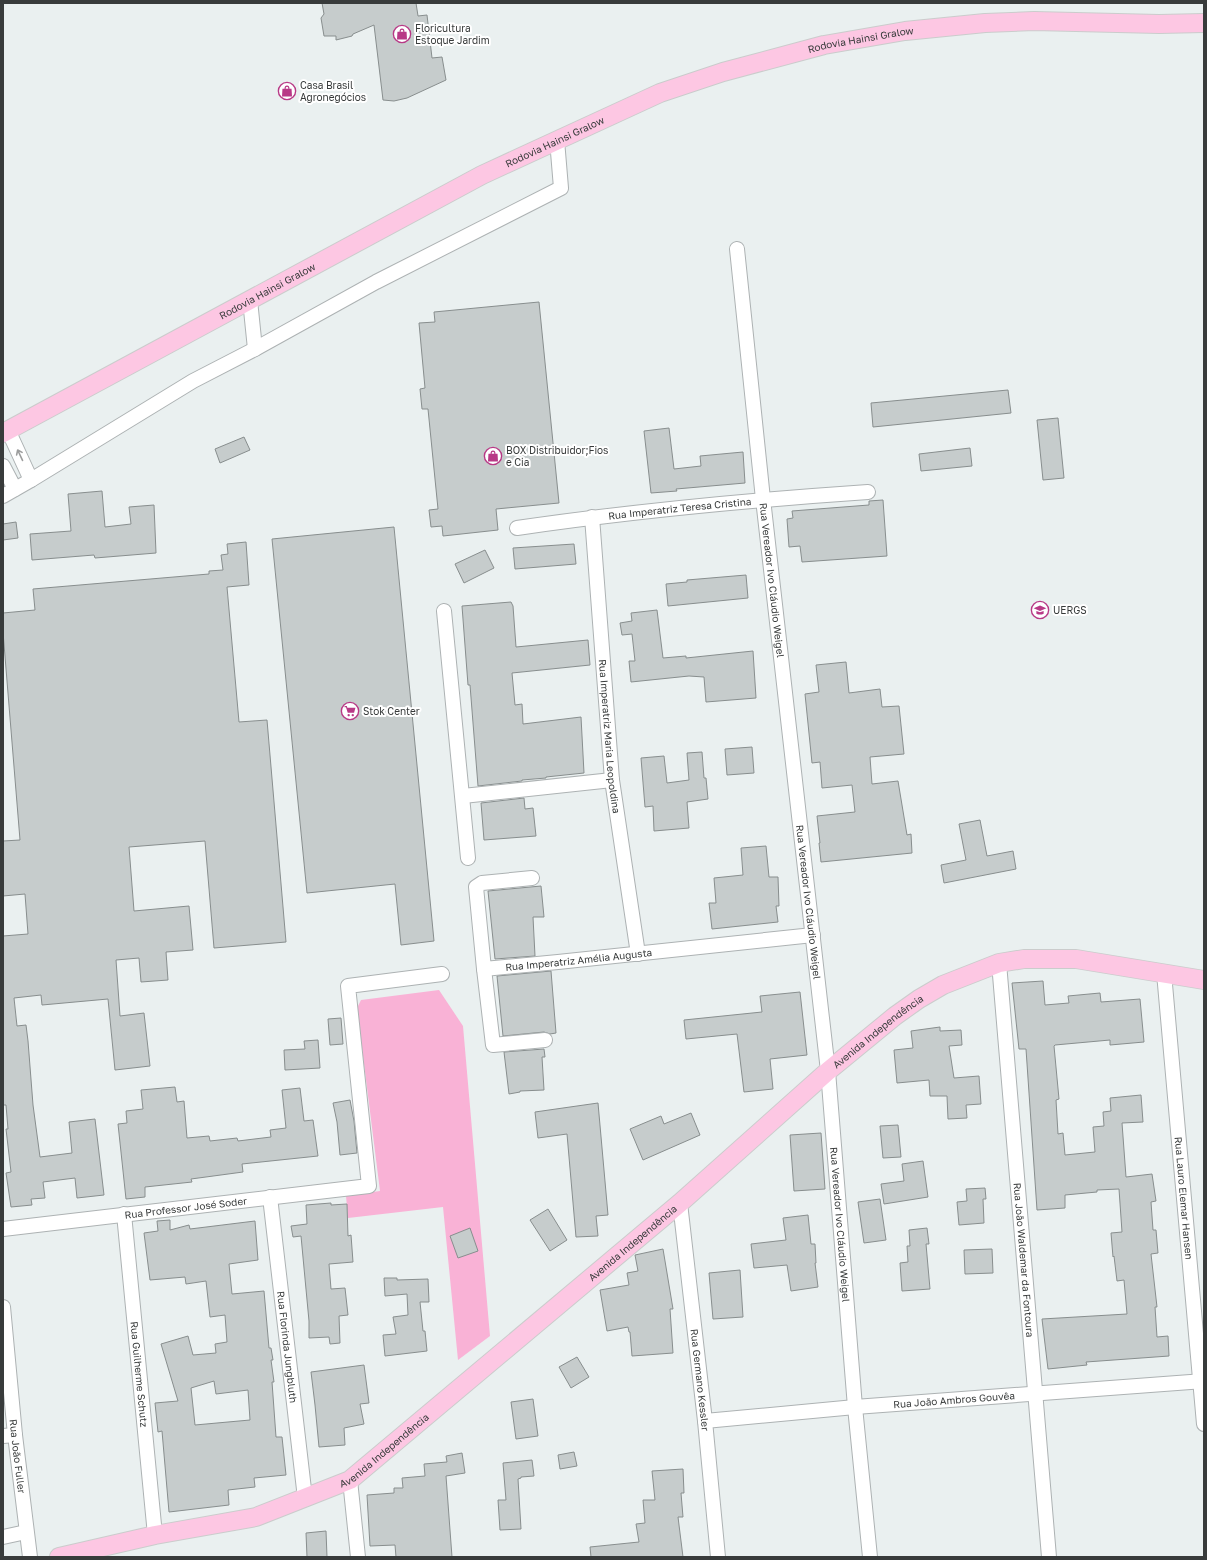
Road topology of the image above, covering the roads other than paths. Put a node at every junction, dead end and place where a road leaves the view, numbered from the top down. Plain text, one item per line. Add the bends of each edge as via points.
1 (1204, 23) edge
2 (1159, 24) junction
3 (1204, 30) edge
4 (556, 140) junction
5 (737, 249) dead end
6 (250, 300) junction
7 (255, 349) junction
8 (6, 431) edge
9 (3, 466) edge
10 (31, 480) junction
11 (9, 492) edge
12 (868, 492) dead end
13 (764, 499) junction
14 (592, 517) junction
15 (517, 528) dead end
16 (444, 611) dead end
17 (612, 780) junction
18 (463, 796) junction
19 (468, 858) dead end
20 (532, 878) dead end
21 (813, 935) junction
22 (638, 954) junction
23 (1000, 964) junction
24 (484, 969) junction
25 (1164, 973) junction
26 (442, 974) dead end
27 (1204, 980) edge
28 (545, 1040) dead end
29 (828, 1071) junction
30 (270, 1197) junction
31 (680, 1203) junction
32 (124, 1214) junction
33 (3, 1229) edge
34 (3, 1307) edge
35 (1202, 1381) edge
36 (1036, 1393) junction
37 (855, 1407) junction
38 (705, 1421) junction
39 (1204, 1424) edge
40 (9, 1435) edge
41 (350, 1480) junction
42 (305, 1498) junction
43 (26, 1532) junction
44 (155, 1535) junction
45 (3, 1537) edge
46 (30, 1557) edge
47 (59, 1557) edge
48 (358, 1557) edge
49 (718, 1557) edge
50 (870, 1557) edge
51 (1049, 1557) edge

1 - 2 main road, Rodovia Hainsi Gralow
2 - 3 main road, Rodovia Hainsi Gralow
2 - 4 main road, Rodovia Hainsi Gralow via 1034,21 985,23 905,31 824,46 723,72 660,93
4 - 6 main road, Rodovia Hainsi Gralow via 482,175
4 - 7 street via 561,188 376,282
5 - 13 street, Rua Vereador Ivo Cláudio Weigel
6 - 7 street
6 - 8 main road, Rodovia Hainsi Gralow
7 - 10 street via 193,381
10 -> 8 street
9 - 11 street
10 - 11 street
12 - 13 street, Rua Imperatriz Teresa Cristina
13 - 14 street, Rua Imperatriz Teresa Cristina
13 - 21 street, Rua Vereador Ivo Cláudio Weigel
14 - 15 street, Rua Imperatriz Teresa Cristina
14 - 17 street, Rua Imperatriz Maria Leopoldina
16 - 18 street
17 - 18 street
17 - 22 street, Rua Imperatriz Maria Leopoldina
18 - 19 street
20 - 24 street via 482,884 476,887
21 - 22 street, Rua Imperatriz Amélia Augusta
21 - 29 street, Rua Vereador Ivo Cláudio Weigel
22 - 24 street, Rua Imperatriz Amélia Augusta
23 - 25 main road, Avenida Independência via 1024,959 1076,959
23 - 29 main road, Avenida Independência via 943,985 919,999
23 - 36 street, Rua João Waldemar da Fontoura
24 - 28 street via 493,1045
25 - 27 main road, Avenida Independência
25 - 35 street, Rua Lauro Elemar Hansen
26 - 30 street, Rua Professor José Soder via 348,986 369,1186
29 - 31 main road, Avenida Independência
29 - 37 street, Rua Vereador Ivo Cláudio Weigel
30 - 32 street, Rua Professor José Soder
30 - 42 street, Rua Florinda Jungbluth
31 - 38 street, Rua Germano Kessler
31 - 41 main road, Avenida Independência
32 - 33 street, Rua Professor José Soder
32 - 44 street, Rua Guilherme Schutz
34 - 40 street, Rua João Fuller
35 - 36 street, Rua João Ambros Gouvêa
35 - 39 street, Rua Lauro Elemar Hansen
36 - 37 street, Rua João Ambros Gouvêa
36 - 51 street, Rua João Waldemar da Fontoura
37 - 38 street, Rua João Ambros Gouvêa
37 - 50 street, Rua Vereador Ivo Cláudio Weigel
38 - 49 street, Rua Germano Kessler
40 - 43 street, Rua João Fuller
41 - 42 main road, Avenida Independência
41 - 48 street
42 - 44 main road, Avenida Independência via 256,1517
43 - 45 street
43 - 46 street, Rua João Fuller
44 - 47 main road, Avenida Independência

